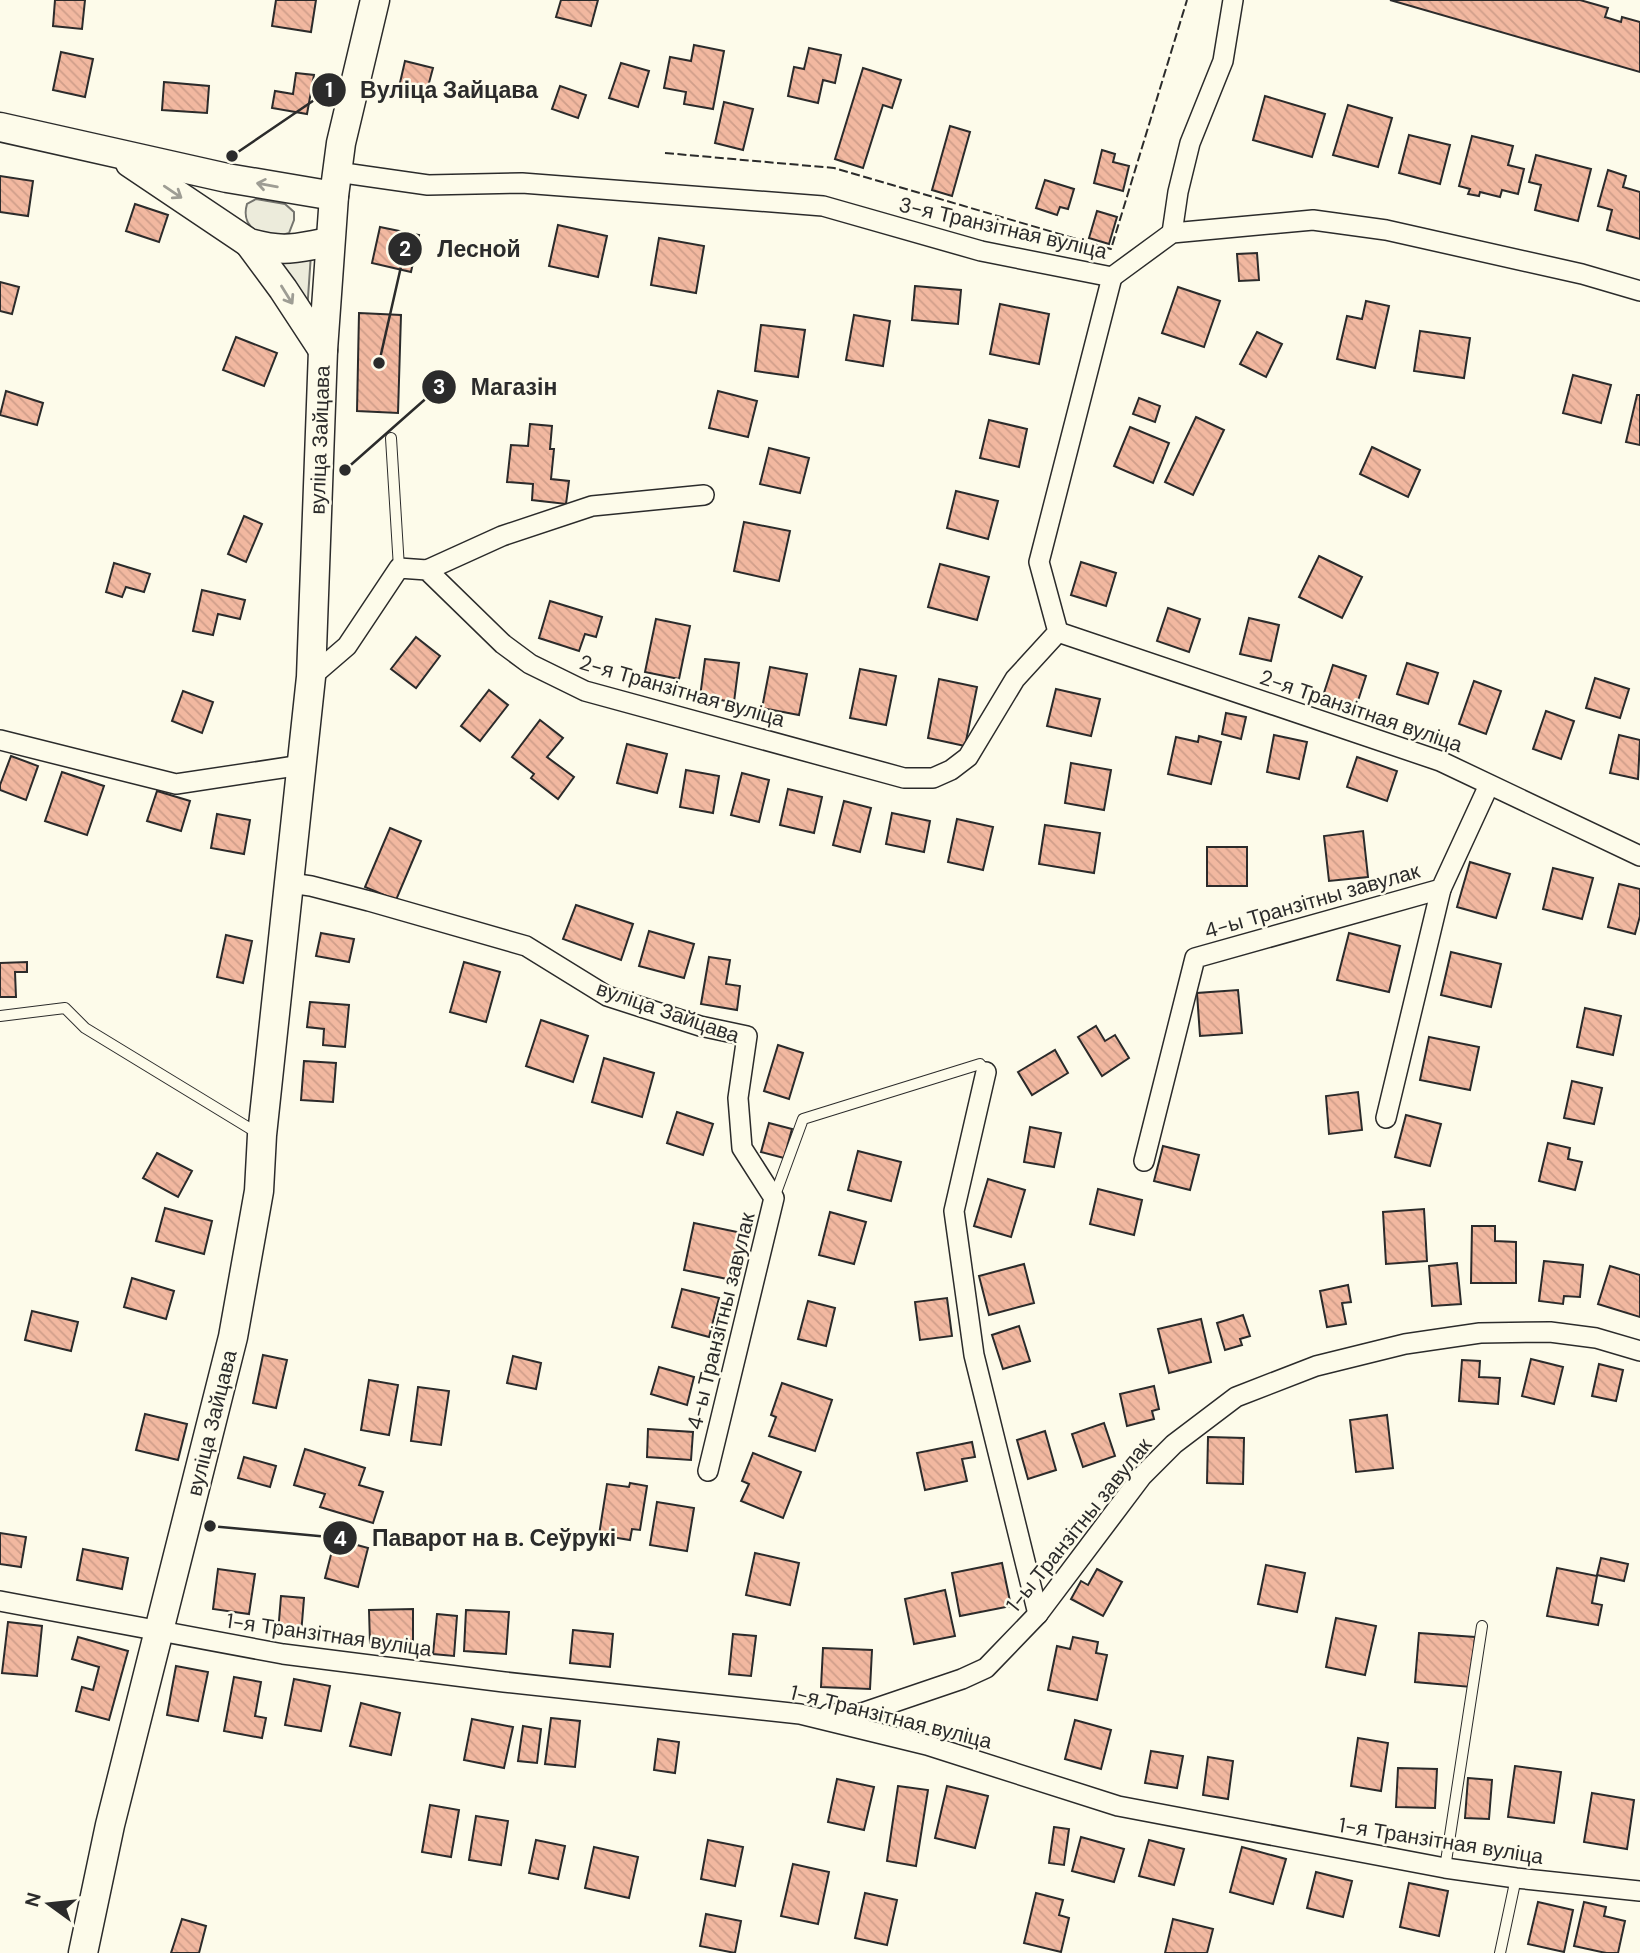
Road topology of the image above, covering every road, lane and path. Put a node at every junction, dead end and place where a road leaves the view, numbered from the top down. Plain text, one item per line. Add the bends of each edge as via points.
1 (375, 0) edge
2 (1233, 0) edge
3 (0, 127) edge
4 (117, 154) junction
5 (335, 184) junction
6 (1172, 233) junction
7 (330, 242) junction
8 (249, 243) junction
9 (1112, 277) junction
10 (1640, 291) edge
11 (323, 350) junction
12 (391, 438) dead end
13 (704, 495) dead end
14 (399, 568) junction
15 (427, 570) junction
16 (1058, 632) junction
17 (311, 677) junction
18 (0, 740) edge
19 (302, 765) junction
20 (1489, 785) junction
21 (1640, 856) edge
22 (290, 883) junction
23 (1441, 889) junction
24 (0, 1016) edge
25 (986, 1072) joint
26 (1386, 1118) dead end
27 (262, 1135) junction
28 (742, 1148) joint
29 (1144, 1161) dead end
30 (774, 1198) junction
31 (1640, 1351) edge
32 (708, 1471) dead end
33 (0, 1601) edge
34 (1038, 1614) junction
35 (1482, 1626) dead end
36 (159, 1633) junction
37 (800, 1714) junction
38 (1445, 1868) junction
39 (1516, 1878) junction
40 (1640, 1891) edge
41 (83, 1953) edge
42 (1500, 1953) edge

1 - 5 street, вуліца Зайцава
2 - 6 street via 1223,61 1190,143
3 - 4 street
5 -> 4 street via 227,178
4 -> 8 street
5 - 7 street, вуліца Зайцава
5 - 9 street, 3-я Транзітная вуліца via 522,183 822,206 981,251
6 - 9 street, 3-я Транзітная вуліца
6 - 10 street via 1312,220 1386,230
7 - 8 street via 291,250
7 - 11 street, вуліца Зайцава
8 -> 11 street
9 - 16 street via 1039,562
11 - 17 street, вуліца Зайцава
12 - 14 lane
13 - 15 street via 592,506 502,536
14 - 15 street
14 - 17 street via 347,646
15 - 16 street, 2-я Транзітная вуліца via 503,644 530,664 585,691 904,778 933,778 968,757 1015,679
16 - 20 street, 2-я Транзітная вуліца via 1440,761
17 - 19 street, вуліца Зайцава
18 - 19 street via 176,784
19 - 22 street, вуліца Зайцава
20 - 21 street, 2-я Транзітная вуліца
20 - 23 street, 4-ы Транзітны завулак
22 - 27 street, вуліца Зайцава
22 - 28 street, вуліца Зайцава via 526,946 607,996 747,1036 738,1098
23 - 26 street, 4-ы Транзітны завулак
23 - 29 street, 4-ы Транзітны завулак via 1195,958
24 - 27 lane via 65,1008 85,1028
25 - 30 lane via 981,1064 803,1119
25 - 34 street via 954,1211 974,1355
27 - 36 street, вуліца Зайцава via 259,1191 233,1337
28 - 30 street, 4-ы Транзітны завулак
30 - 32 street, 4-ы Транзітны завулак
31 - 34 street, 1-ы Транзітны завулак via 1596,1338 1550,1332 1480,1333 1405,1344 1316,1366 1236,1397 1174,1444 1142,1476
33 - 36 street, 1-я Транзітная вуліца
34 - 37 street, 1-ы Транзітны завулак via 986,1668 962,1679 862,1713
35 - 38 lane
36 - 37 street, 1-я Транзітная вуліца via 311,1658
36 - 41 street, вуліца Зайцава
37 - 38 street, 1-я Транзітная вуліца via 927,1745 1118,1806
38 - 39 street, 1-я Транзітная вуліца
39 - 40 street, 1-я Транзітная вуліца
39 - 42 lane

